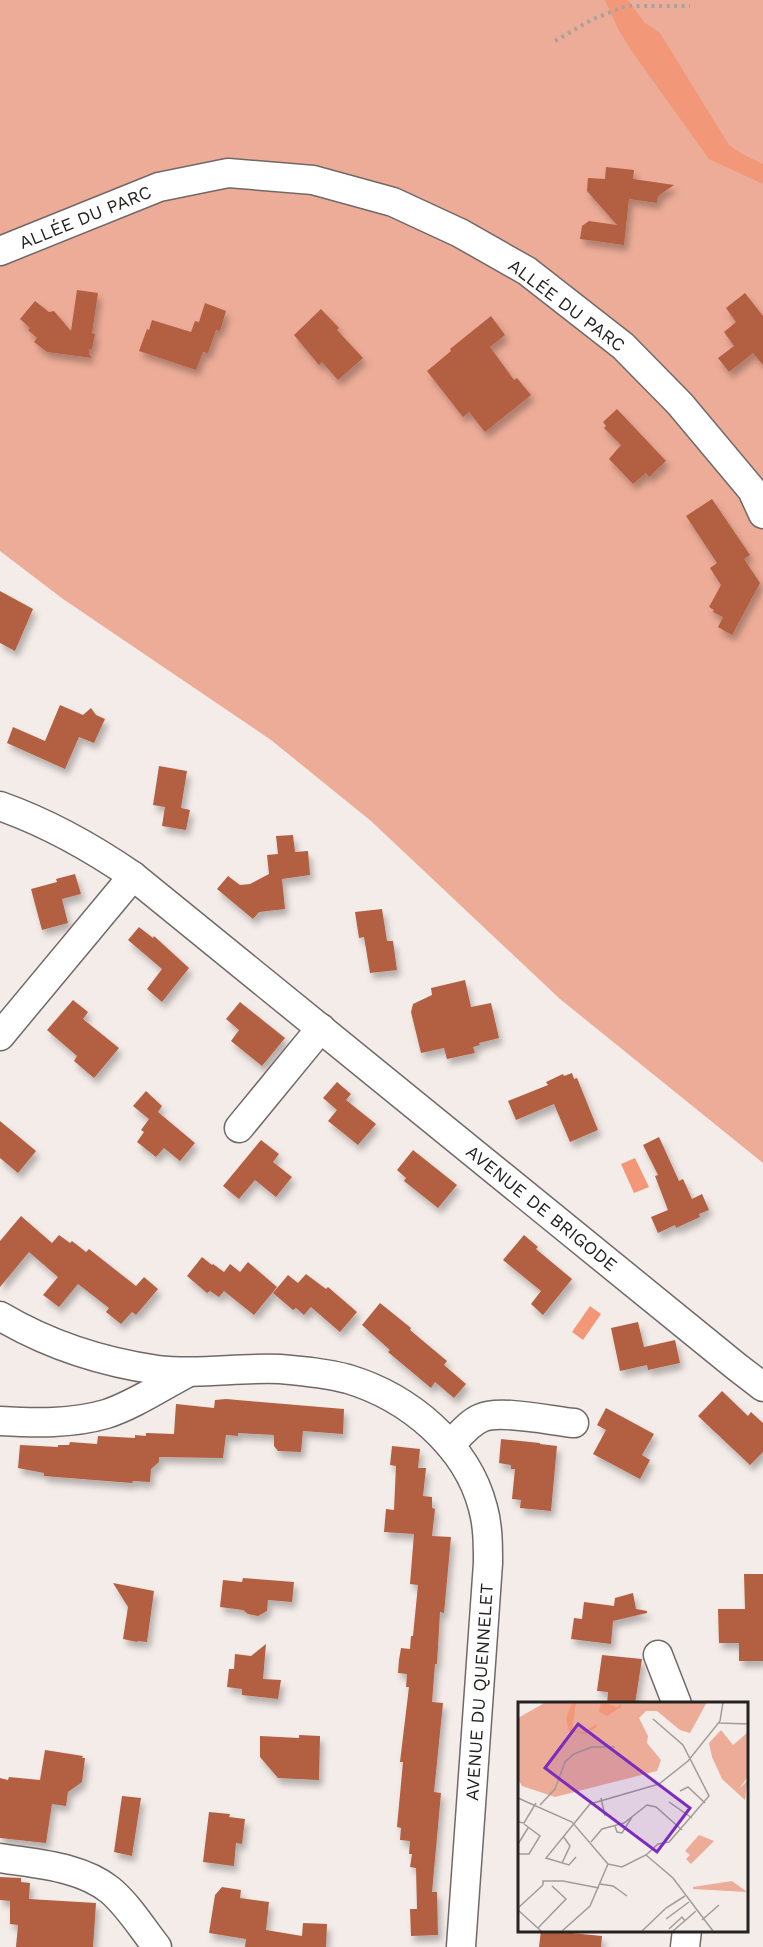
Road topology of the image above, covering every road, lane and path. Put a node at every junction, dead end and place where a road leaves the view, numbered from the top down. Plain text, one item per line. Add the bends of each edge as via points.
1 (690, 6) dead end
2 (555, 41) dead end
3 (0, 250) edge
4 (763, 514) edge
5 (0, 806) edge
6 (133, 876) junction
7 (321, 1028) junction
8 (0, 1036) edge
9 (239, 1128) dead end
10 (0, 1316) edge
11 (189, 1372) junction
12 (763, 1387) edge
13 (0, 1421) edge
14 (574, 1423) dead end
15 (450, 1445) junction
16 (658, 1655) dead end
17 (676, 1702) edge
18 (0, 1858) edge
19 (687, 1932) edge
20 (157, 1947) edge
21 (461, 1947) edge
22 (685, 1947) edge

1 - 2 path via 626,6
3 - 4 street, ALLÉE DU PARC via 159,187 228,173 313,180 393,202 460,233 527,271 623,346 680,404 752,490
5 - 6 street, AVENUE DE BRIGODE via 63,832
6 - 7 street, AVENUE DE BRIGODE
6 - 8 street
7 - 9 street
7 - 12 street, AVENUE DE BRIGODE
10 - 11 street, AVENUE DU QUENNELET via 84,1355
11 - 13 street, AVENUE DU QUENNELET via 106,1414 44,1422
11 - 15 street, AVENUE DU QUENNELET via 277,1369 348,1379 410,1409
14 - 15 street via 493,1414 480,1418
15 - 21 street, AVENUE DU QUENNELET via 474,1484 483,1508 488,1563
16 - 17 street
18 - 20 street via 58,1868 98,1881 112,1892
19 - 22 street

